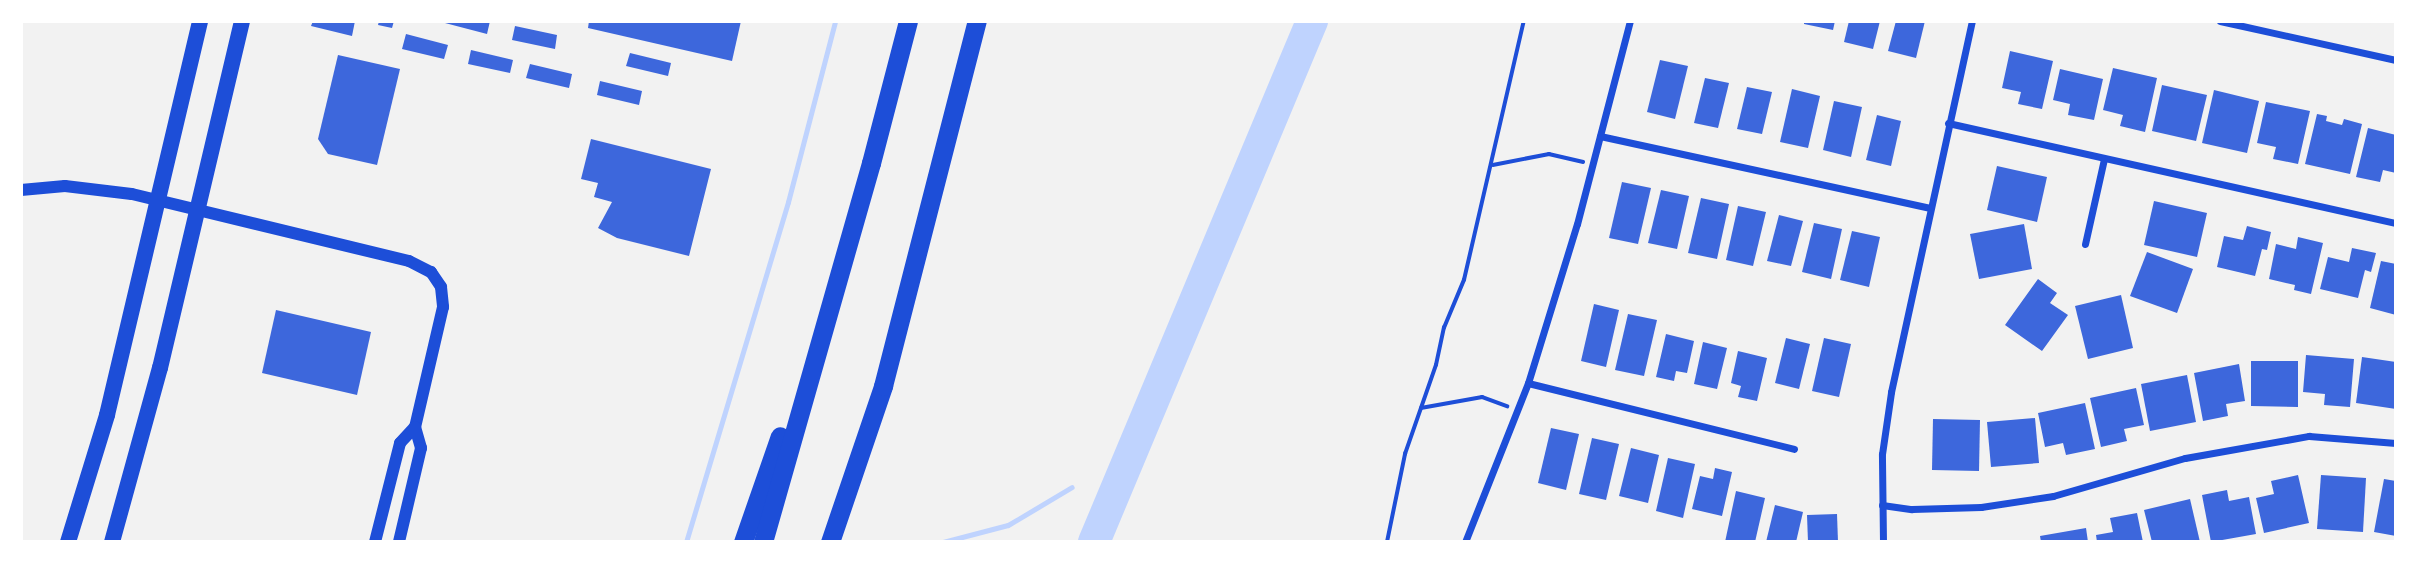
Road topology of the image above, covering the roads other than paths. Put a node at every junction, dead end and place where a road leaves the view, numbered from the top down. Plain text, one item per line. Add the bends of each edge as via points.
1 (200, 21) edge
2 (242, 21) edge
3 (908, 21) edge
4 (977, 21) edge
5 (1630, 21) edge
6 (1972, 21) edge
7 (2220, 21) edge
8 (2396, 60) edge
9 (1948, 123) junction
10 (1600, 136) junction
11 (2105, 159) junction
12 (21, 190) edge
13 (158, 199) junction
14 (1930, 208) junction
15 (197, 210) junction
16 (2396, 223) edge
17 (848, 243) junction
18 (2085, 244) dead end
19 (1528, 383) junction
20 (415, 428) junction
21 (2396, 443) edge
22 (1794, 449) dead end
23 (1882, 505) junction
24 (377, 538) edge
25 (401, 541) edge
26 (68, 542) edge
27 (112, 542) edge
28 (743, 542) edge
29 (763, 542) edge
30 (830, 542) edge
31 (1465, 542) edge
32 (1883, 542) edge

1 - 13 main road
2 - 15 main road
3 - 17 highway
4 - 30 highway via 883,386
5 - 10 street
6 - 9 street
7 - 8 street
9 - 11 street
9 - 14 street
10 - 14 street
10 - 19 street
11 - 16 street
11 - 18 street
12 - 13 street via 87,187
13 - 15 street
13 - 26 main road via 107,415
14 - 23 street via 1891,392 1882,454
15 - 20 street via 410,261 437,278 443,296 442,319
15 - 27 main road
17 - 28 highway
17 - 29 highway
19 - 22 street
19 - 31 street
20 - 24 street via 400,443
20 - 25 street via 421,448
21 - 23 street via 2309,436 2185,458 2053,496 1981,507
23 - 32 street
24 - 25 street

